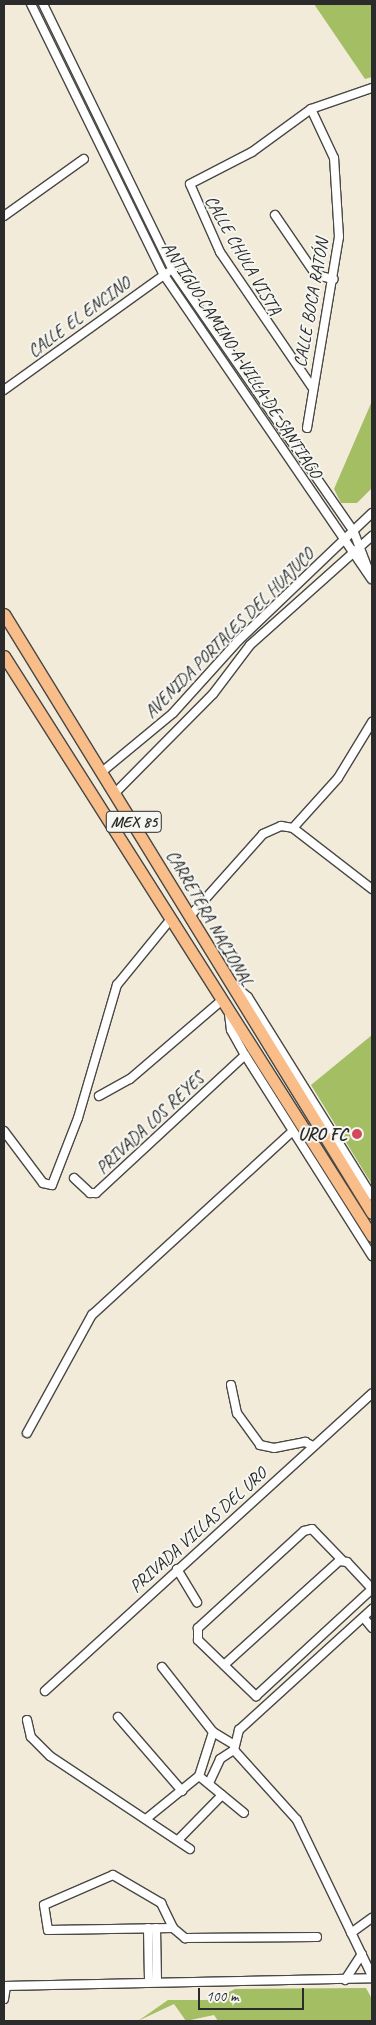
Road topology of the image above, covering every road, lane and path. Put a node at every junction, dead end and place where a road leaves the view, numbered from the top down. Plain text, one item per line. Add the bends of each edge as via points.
1 (31, 4) edge
2 (43, 4) edge
3 (372, 88) edge
4 (311, 109) junction
5 (84, 159) dead end
6 (276, 215) dead end
7 (4, 216) edge
8 (172, 269) junction
9 (164, 275) junction
10 (334, 279) junction
11 (312, 387) junction
12 (4, 390) edge
13 (308, 428) dead end
14 (372, 513) edge
15 (353, 530) junction
16 (372, 536) edge
17 (345, 538) junction
18 (356, 549) junction
19 (372, 580) edge
20 (4, 614) edge
21 (4, 656) edge
22 (173, 713) junction
23 (372, 722) edge
24 (183, 726) junction
25 (103, 772) junction
26 (116, 792) junction
27 (293, 828) junction
28 (372, 889) edge
29 (190, 916) junction
30 (170, 920) junction
31 (227, 980) junction
32 (221, 1002) junction
33 (248, 1051) junction
34 (100, 1096) dead end
35 (4, 1131) edge
36 (292, 1132) junction
37 (74, 1178) dead end
38 (372, 1196) edge
39 (372, 1213) edge
40 (372, 1236) edge
41 (372, 1256) edge
42 (231, 1386) dead end
43 (372, 1393) edge
44 (27, 1433) dead end
45 (312, 1446) junction
46 (342, 1560) junction
47 (177, 1569) junction
48 (372, 1589) edge
49 (197, 1602) dead end
50 (372, 1609) edge
51 (364, 1618) junction
52 (372, 1628) edge
53 (224, 1665) junction
54 (162, 1667) dead end
55 (45, 1691) dead end
56 (118, 1717) dead end
57 (27, 1720) dead end
58 (214, 1732) junction
59 (233, 1747) junction
60 (209, 1750) junction
61 (220, 1759) junction
62 (199, 1776) junction
63 (209, 1783) junction
64 (182, 1791) junction
65 (222, 1795) junction
66 (244, 1813) dead end
67 (146, 1819) junction
68 (178, 1840) junction
69 (190, 1849) dead end
70 (372, 1918) edge
71 (148, 1928) junction
72 (156, 1928) junction
73 (173, 1928) junction
74 (351, 1932) junction
75 (317, 1937) dead end
76 (362, 1954) junction
77 (372, 1977) edge
78 (345, 1980) junction
79 (153, 1982) junction
80 (5, 1986) edge
81 (4, 1999) edge

1 - 9 street, ANTIGUO CAMINO A VILLA DE SANTIAGO
2 - 8 street
3 - 4 street, CALLE CHULA VISTA
4 - 10 street, CALLE BOCA RATÓN via 336,170 339,237
4 - 11 street, CALLE CHULA VISTA via 252,152 186,182 220,252
5 - 7 street
6 - 10 street via 316,275
8 - 9 street, CALLE EL ENCINO
8 - 15 street
9 - 12 street, CALLE EL ENCINO
9 - 17 street, ANTIGUO CAMINO A VILLA DE SANTIAGO
10 - 11 street, CALLE BOCA RATÓN
11 - 13 street, CALLE BOCA RATÓN
14 - 15 street, AVENIDA PORTALES DEL HUAJUCO
15 - 17 street, AVENIDA PORTALES DEL HUAJUCO
15 - 18 street
16 - 18 street, AVENIDA PORTALES DEL HUAJUCO
17 - 18 street, ANTIGUO CAMINO A VILLA DE SANTIAGO
17 - 22 street, AVENIDA PORTALES DEL HUAJUCO via 239,640
18 - 19 street
18 - 24 street, AVENIDA PORTALES DEL HUAJUCO via 244,652
20 - 25 highway, CARRETERA NACIONAL / MEX 85
21 - 30 highway, CARRETERA NACIONAL / MEX 85
22 - 24 street
22 - 25 street, AVENIDA PORTALES DEL HUAJUCO
23 - 27 street via 338,778
24 - 26 street, AVENIDA PORTALES DEL HUAJUCO
25 - 26 highway, CARRETERA NACIONAL / MEX 85
26 - 29 highway, CARRETERA NACIONAL / MEX 85
27 - 28 street
27 - 29 street via 281,826 263,834
29 - 31 highway, CARRETERA NACIONAL / MEX 85
30 - 32 highway, CARRETERA NACIONAL / MEX 85
30 - 35 street via 117,985 78,1118 52,1185 43,1183
31 - 38 street, MEX 85 via 248,998
31 - 39 highway, CARRETERA NACIONAL / MEX 85
32 - 33 highway, CARRETERA NACIONAL / MEX 85
32 - 34 street via 130,1079
33 - 36 street, MEX 85
33 - 37 street, PRIVADA LOS REYES via 96,1193 90,1193
33 - 40 highway, CARRETERA NACIONAL / MEX 85
36 - 41 street, MEX 85
36 - 44 street via 92,1315
42 - 45 street via 237,1413 260,1445 274,1448 305,1442
43 - 45 street, PRIVADA VILLAS DEL URO
45 - 47 street, PRIVADA VILLAS DEL URO
46 - 48 street
46 - 53 street
46 - 53 street via 312,1529 304,1531 198,1628 198,1640
47 - 49 street
47 - 55 street, PRIVADA VILLAS DEL URO
48 - 53 street via 260,1695 252,1696
50 - 51 street
51 - 52 street
51 - 59 street via 239,1730
54 - 58 street
56 - 64 street
57 - 67 street via 37,1745
58 - 59 street
58 - 60 street
59 - 61 street
59 - 74 street via 294,1815
60 - 61 street
60 - 62 street
61 - 63 street
62 - 63 street
62 - 64 street
63 - 65 street
64 - 67 street
65 - 66 street
65 - 68 street
67 - 68 street
68 - 69 street
70 - 74 street
71 - 72 street
71 - 73 street via 45,1929 48,1901 111,1875 158,1900
71 - 79 street
72 - 73 street
72 - 79 street
73 - 75 street via 189,1939
74 - 76 street
76 - 77 street
76 - 78 street
77 - 78 street
78 - 79 street
79 - 80 street
80 - 81 street

